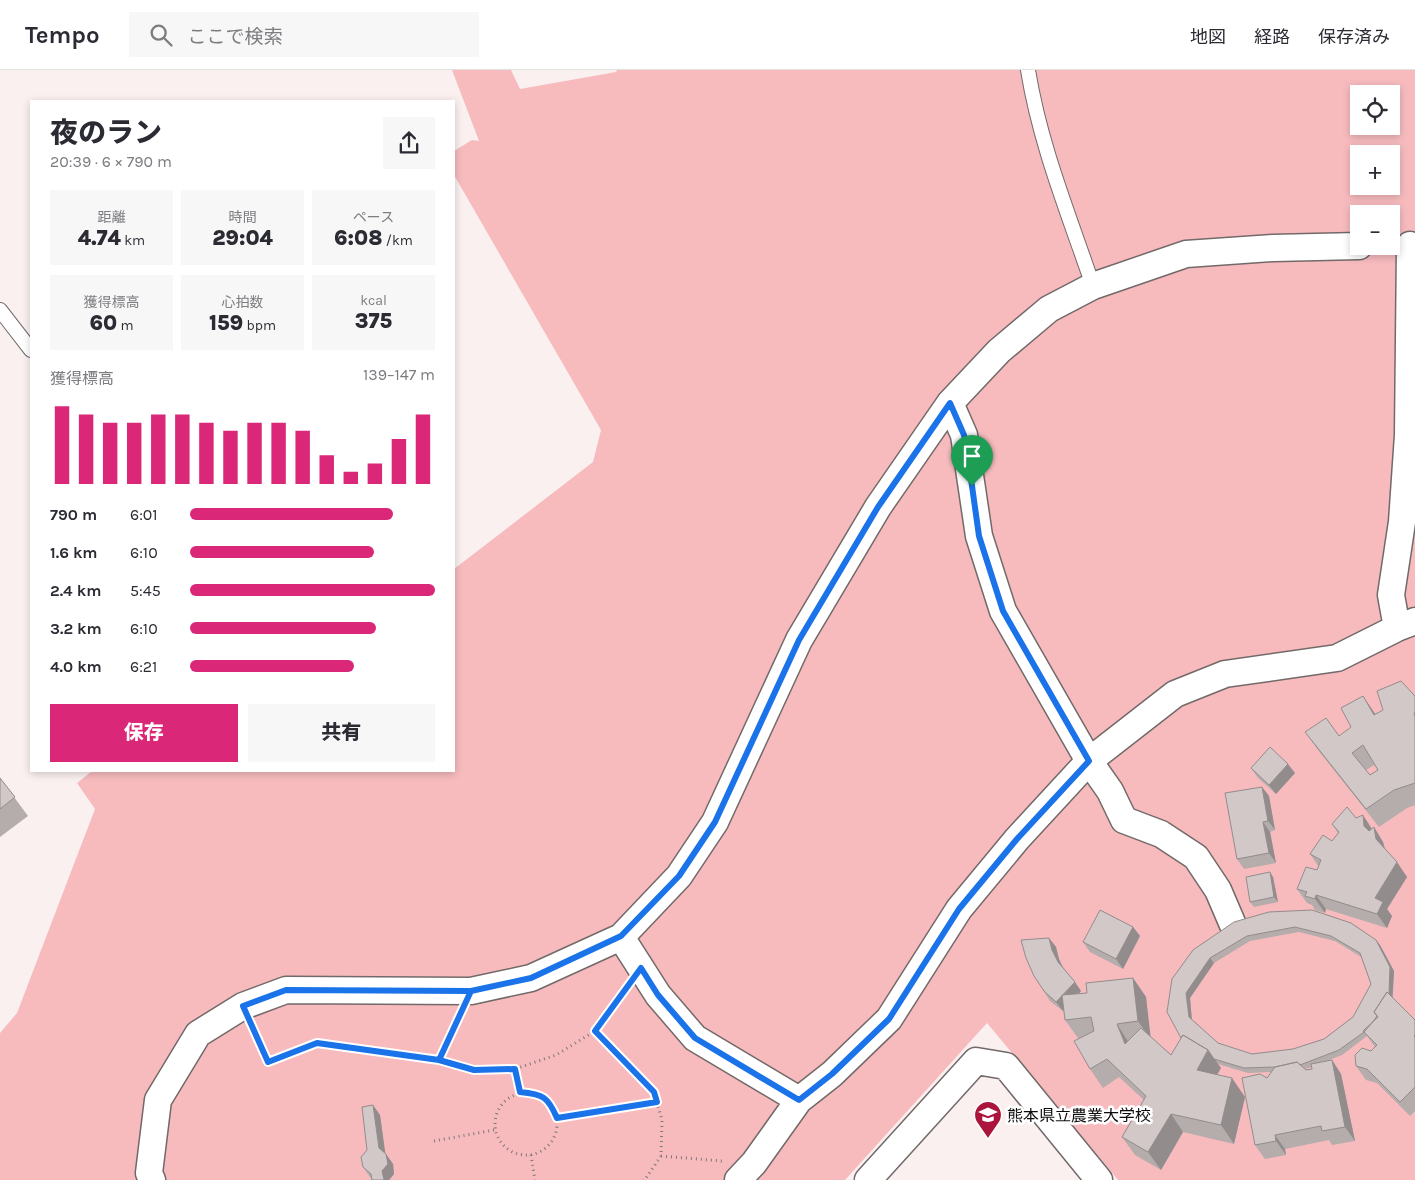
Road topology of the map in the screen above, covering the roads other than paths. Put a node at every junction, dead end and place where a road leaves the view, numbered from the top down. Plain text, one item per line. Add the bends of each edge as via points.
1 (1028, 70) edge
2 (1405, 245) edge
3 (1350, 246) edge
4 (1093, 286) junction
5 (0, 310) edge
6 (30, 349) edge
7 (950, 403) junction
8 (1406, 624) edge
9 (1089, 761) junction
10 (1233, 926) edge
11 (621, 936) junction
12 (799, 1100) junction
13 (746, 1172) edge
14 (152, 1180) edge
15 (868, 1180) edge
16 (1099, 1180) edge

1 - 4 lane via 1046,149
2 - 8 street via 1408,435 1402,522 1392,595
3 - 4 street via 1186,254
4 - 7 street via 1049,309 999,350
5 - 6 lane
7 - 9 street via 964,435 979,536 1003,611
7 - 11 street via 878,507 799,640 715,822 679,876
8 - 9 street via 1337,658 1225,674 1175,694
9 - 10 street via 1110,791 1124,820 1161,834 1196,857 1218,890
9 - 12 street via 1017,839 959,909 889,1019 832,1074
11 - 12 street via 658,995 695,1038
11 - 14 street via 531,978 471,991 286,990 243,1006 198,1034 158,1100 148,1173
12 - 13 street
15 - 16 street via 976,1061 1006,1066

